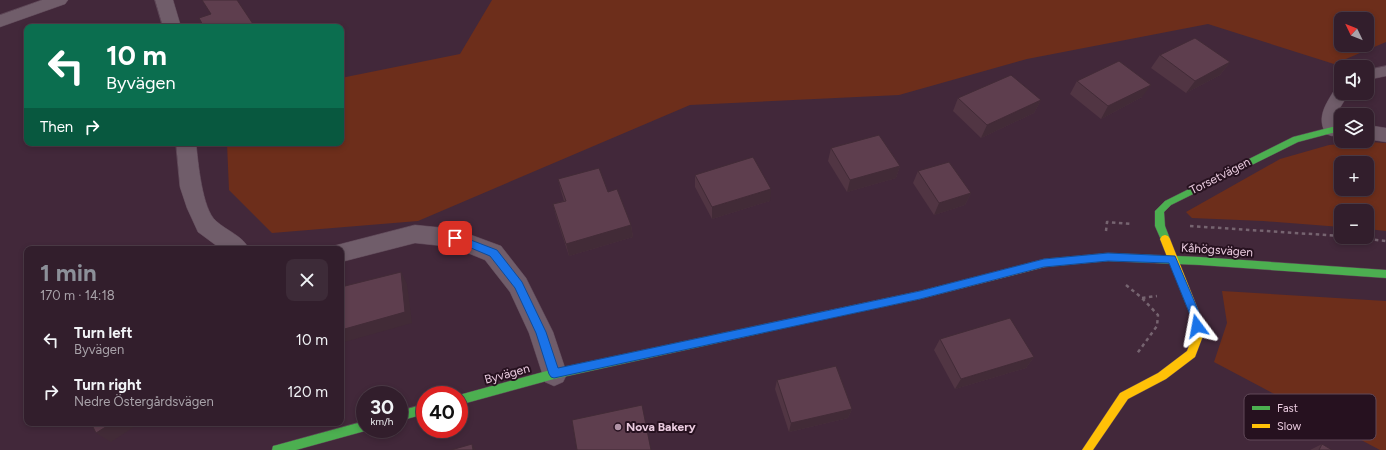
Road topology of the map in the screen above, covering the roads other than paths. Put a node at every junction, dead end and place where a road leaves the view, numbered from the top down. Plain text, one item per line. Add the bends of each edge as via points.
1 (59, 0) edge
2 (164, 0) edge
3 (0, 21) edge
4 (171, 24) edge
5 (1386, 72) edge
6 (1374, 74) edge
7 (1337, 100) edge
8 (1334, 124) edge
9 (1334, 130) edge
10 (1374, 133) edge
11 (1386, 135) edge
12 (186, 146) edge
13 (234, 246) edge
14 (344, 251) edge
15 (1172, 259) junction
16 (1386, 274) edge
17 (554, 374) junction
18 (468, 398) edge
19 (356, 428) edge
20 (277, 450) edge
21 (1087, 450) edge

1 - 3 street
2 - 4 street
5 - 6 lane
7 - 8 lane, Torsetvägen via 1330,111
9 - 15 street, Torsetvägen via 1296,139 1168,203 1159,211 1160,226
10 - 11 street
12 - 13 street via 191,187 206,226
14 - 17 street via 415,234 455,238 493,253 518,285 541,332
15 - 16 street, Kåhögsvägen
15 - 17 street, Byvägen via 1112,257 1044,263 920,295
15 - 21 street, Kåhögsvägen via 1196,317 1198,336 1190,354 1162,376 1124,396
17 - 18 street, Byvägen
19 - 20 street

